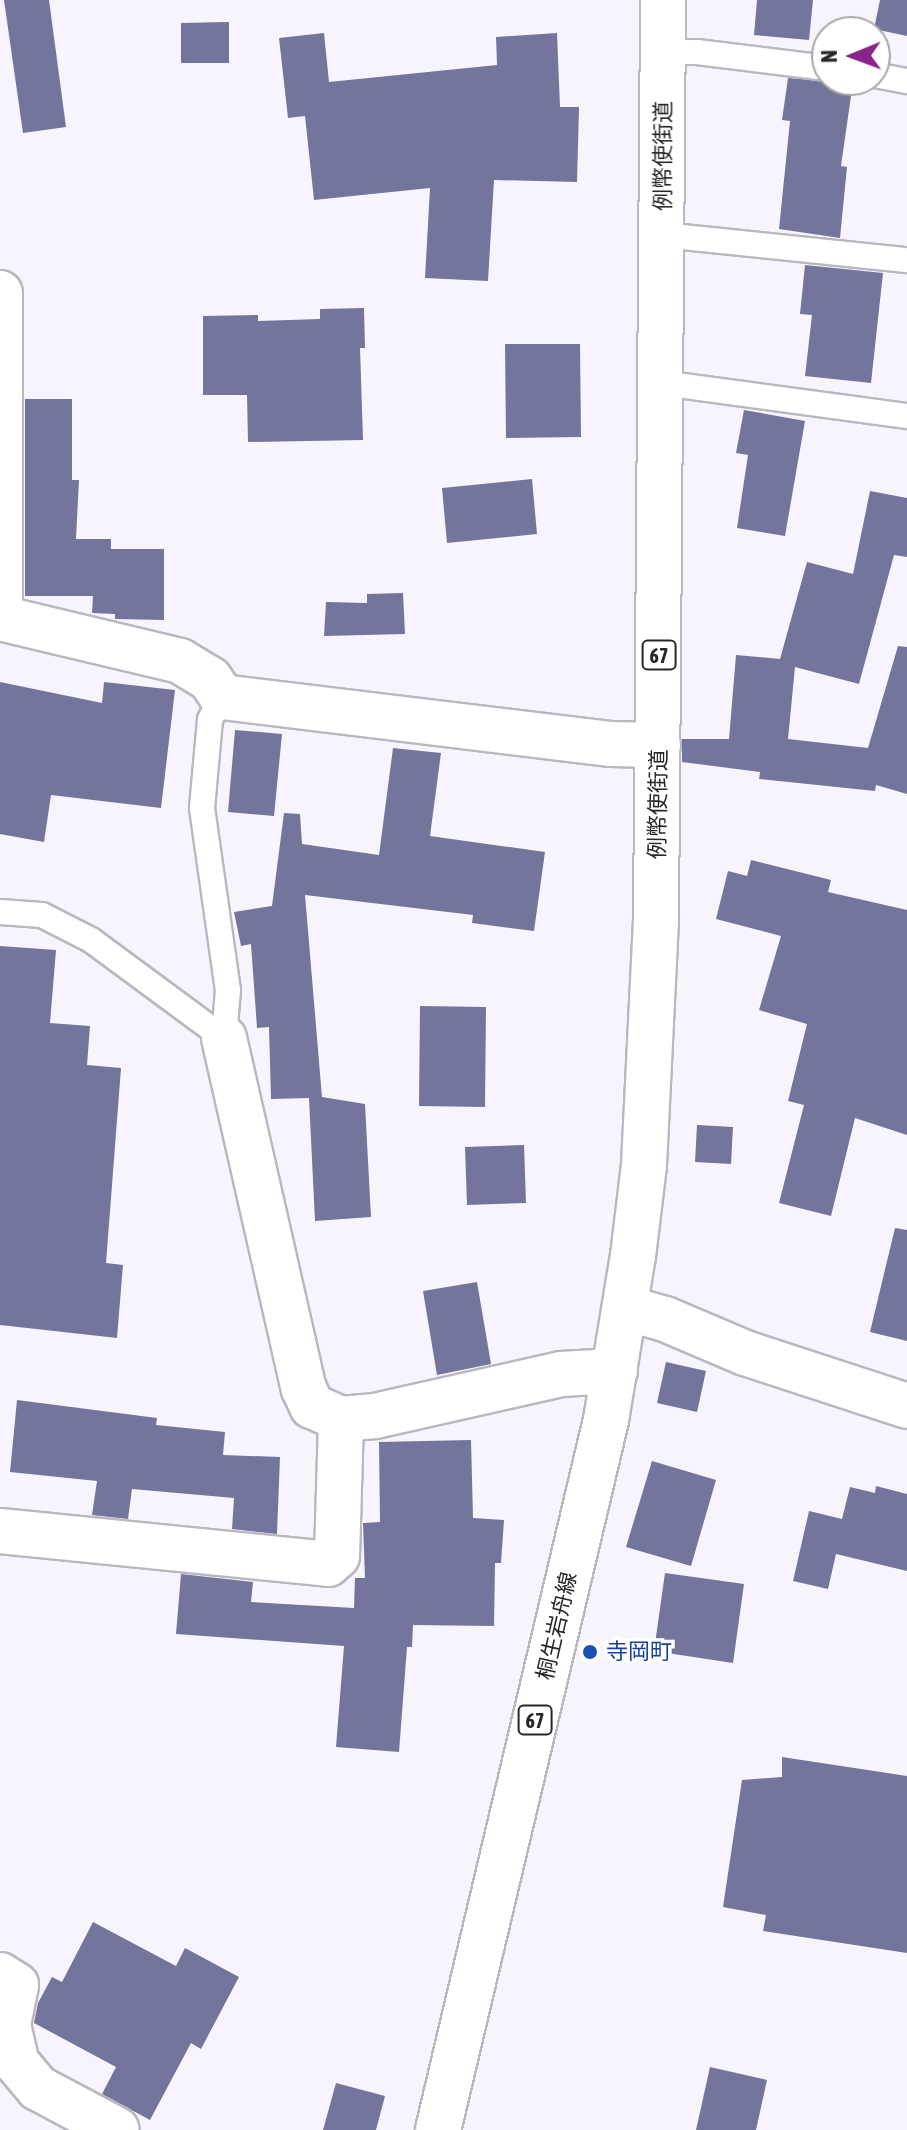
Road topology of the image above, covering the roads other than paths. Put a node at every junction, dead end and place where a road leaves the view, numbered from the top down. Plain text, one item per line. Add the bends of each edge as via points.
1 (663, 0) edge
2 (663, 52) junction
3 (811, 66) edge
4 (663, 235) junction
5 (907, 260) edge
6 (0, 293) edge
7 (662, 383) junction
8 (907, 416) edge
9 (0, 602) edge
10 (0, 618) edge
11 (222, 697) junction
12 (658, 745) junction
13 (0, 912) edge
14 (224, 1038) junction
15 (626, 1308) junction
16 (615, 1371) junction
17 (907, 1406) edge
18 (341, 1419) junction
19 (0, 1531) edge
20 (0, 1975) edge
21 (117, 2130) edge
22 (438, 2130) edge

1 - 2 street, 例幣使街道 / 67
2 - 3 lane
2 - 4 street, 例幣使街道 / 67
4 - 5 lane
4 - 7 street, 例幣使街道 / 67
6 - 9 street
7 - 8 lane
7 - 12 street, 例幣使街道 / 67
10 - 11 street via 180,661 210,679
11 - 12 street via 611,744
11 - 14 lane via 210,720 202,808 228,990
12 - 15 street, 例幣使街道 / 67 via 649,1098
13 - 14 lane via 42,915 91,940
14 - 18 street via 304,1389 312,1406
15 - 16 street, 桐生岩舟線 / 67
15 - 17 street
16 - 18 street via 561,1374
16 - 22 street, 桐生岩舟線 / 67
18 - 19 street via 337,1556 328,1564
20 - 21 street via 16,1985 8,2025 17,2063 38,2088

